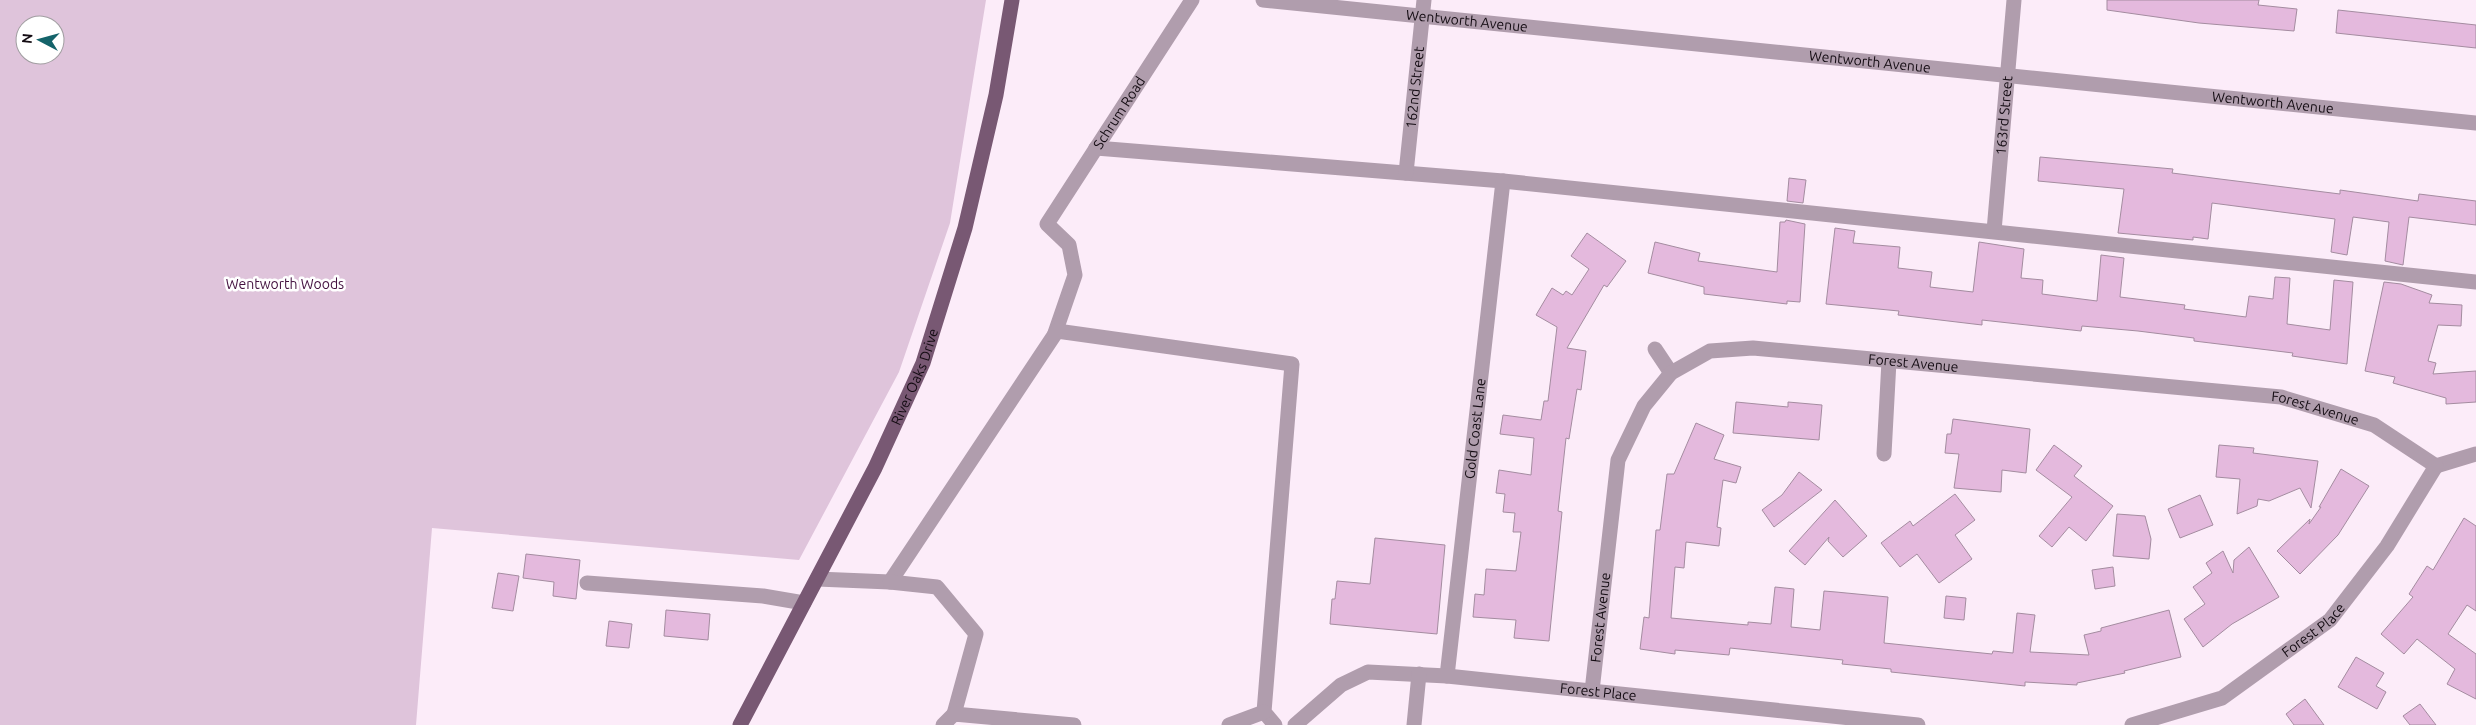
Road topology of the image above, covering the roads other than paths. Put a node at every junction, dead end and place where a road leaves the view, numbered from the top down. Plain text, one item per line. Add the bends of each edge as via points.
1 (1012, 0) edge
2 (1192, 0) edge
3 (1263, 0) edge
4 (1424, 0) edge
5 (2014, 0) edge
6 (1422, 16) junction
7 (2007, 75) junction
8 (2476, 123) edge
9 (1096, 148) junction
10 (1406, 173) junction
11 (1503, 181) junction
12 (1994, 231) junction
13 (2476, 282) edge
14 (1055, 332) junction
15 (1655, 349) dead end
16 (1889, 361) junction
17 (1671, 373) junction
18 (1884, 454) dead end
19 (2476, 454) edge
20 (2436, 466) junction
21 (817, 579) junction
22 (890, 582) junction
23 (587, 583) dead end
24 (804, 604) junction
25 (1419, 674) junction
26 (1448, 676) junction
27 (1592, 691) junction
28 (1264, 712) junction
29 (949, 720) edge
30 (740, 725) edge
31 (1074, 725) edge
32 (1230, 725) edge
33 (1275, 725) edge
34 (1295, 725) edge
35 (1414, 725) edge
36 (1918, 725) edge
37 (2132, 725) edge
38 (2138, 725) edge

1 - 21 main road, River Oaks Drive via 996,95 965,228 923,363 876,468
2 - 9 street, Schrum Road
3 - 6 street, Wentworth Avenue
4 - 6 street, 162nd Street
5 - 7 street, 163rd Street
6 - 7 street, Wentworth Avenue
6 - 10 street, 162nd Street
7 - 8 street, Wentworth Avenue
7 - 12 street, 163rd Street
9 - 10 street
9 - 14 street, Schrum Road via 1047,224 1069,245 1074,275
10 - 11 street
11 - 12 street
11 - 26 street, Gold Coast Lane
12 - 13 street
14 - 22 street
14 - 28 street via 1292,364
15 - 17 street
16 - 17 street, Forest Avenue via 1753,348 1710,351
16 - 18 street
16 - 20 street, Forest Avenue via 2281,397 2374,425
17 - 27 street, Forest Avenue via 1644,406 1618,460
19 - 20 street
20 - 38 street, Forest Place via 2387,546 2330,620 2222,698
21 - 22 street
21 - 24 main road, River Oaks Drive
22 - 29 street via 937,587 976,634
23 - 24 street via 763,596
24 - 30 main road, River Oaks Drive
25 - 26 street, Forest Place
25 - 34 street, Forest Place via 1368,672 1341,685
25 - 35 street
26 - 27 street, Forest Place
27 - 36 street, Forest Place
28 - 32 street
28 - 33 street
29 - 31 street
37 - 38 street, Forest Place

